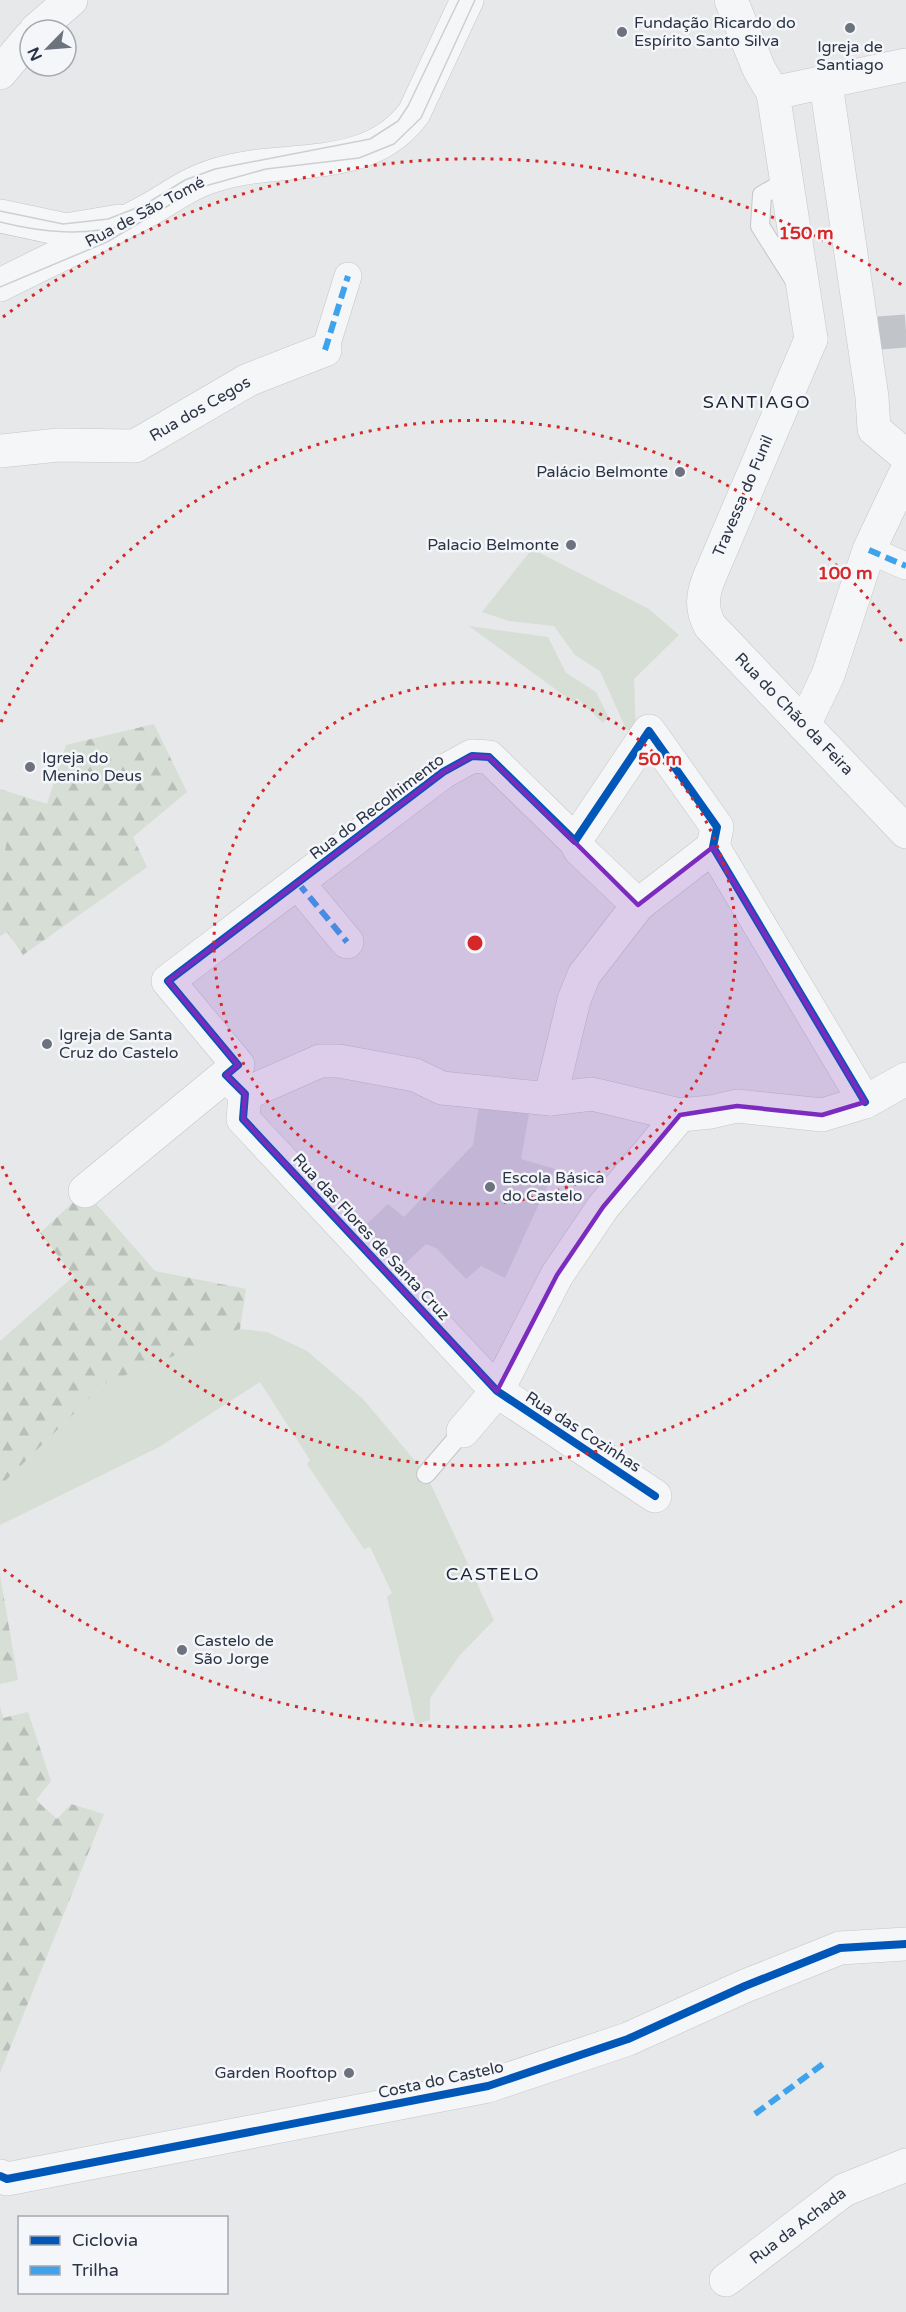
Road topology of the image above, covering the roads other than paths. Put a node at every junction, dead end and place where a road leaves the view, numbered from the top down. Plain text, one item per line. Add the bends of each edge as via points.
1 (71, 0) edge
2 (467, 0) edge
3 (731, 0) edge
4 (50, 18) edge
5 (18, 51) edge
6 (906, 65) edge
7 (0, 73) edge
8 (826, 84) junction
9 (773, 93) junction
10 (147, 211) junction
11 (0, 216) edge
12 (348, 276) dead end
13 (0, 285) edge
14 (870, 333) junction
15 (811, 339) junction
16 (325, 350) joint
17 (0, 452) edge
18 (906, 456) edge
19 (906, 472) edge
20 (869, 550) junction
21 (906, 566) edge
22 (705, 588) joint
23 (804, 725) junction
24 (906, 832) edge
25 (575, 841) junction
26 (714, 847) junction
27 (298, 883) junction
28 (638, 905) junction
29 (348, 942) dead end
30 (168, 981) joint
31 (906, 1079) edge
32 (236, 1085) junction
33 (550, 1099) junction
34 (865, 1102) junction
35 (680, 1115) junction
36 (85, 1191) dead end
37 (497, 1391) junction
38 (463, 1431) joint
39 (426, 1474) dead end
40 (656, 1496) dead end
41 (906, 1944) edge
42 (906, 2165) edge
43 (0, 2176) edge
44 (726, 2280) dead end

1 - 4 street
2 - 10 street, Rua de São Tomé via 414,113 387,141 337,157 217,174 191,183
3 - 9 street
5 - 7 street
6 - 8 street
8 - 9 street
8 - 14 street
9 - 15 street
10 - 11 street via 116,223 66,230
10 - 13 street, Rua de São Tomé
12 - 16 street
14 - 15 street
14 - 18 street via 873,429
15 - 22 street, Travessa do Funil
16 - 17 street, Rua dos Cegos via 248,380 135,446 58,445
19 - 20 street
20 - 21 street
20 - 23 street via 828,675
22 - 23 street, Rua do Chão da Feira via 703,606 710,626
23 - 24 street, Rua do Chão da Feira
25 - 26 street via 649,731 717,827
25 - 27 street, Rua do Recolhimento via 489,757 472,756 443,772
25 - 28 street, Rua do Recolhimento via 579,850
26 - 28 street
26 - 34 street
27 - 29 street
27 - 30 street, Rua do Recolhimento
28 - 33 street via 584,975 574,1000
30 - 32 street, Rua das Flores de Santa Cruz via 238,1065
31 - 34 street
32 - 33 street via 320,1061 339,1061 415,1075 442,1088
32 - 36 street
32 - 37 street, Rua das Flores de Santa Cruz via 243,1119
33 - 35 street via 592,1094
34 - 35 street via 822,1115 737,1106
35 - 37 street via 603,1207 557,1275
37 - 38 street
37 - 40 street, Rua das Cozinhas
38 - 39 lane
41 - 43 street, Costa do Castelo via 840,1948 628,2039 488,2086 7,2179
42 - 44 street, Rua da Achada via 844,2190

